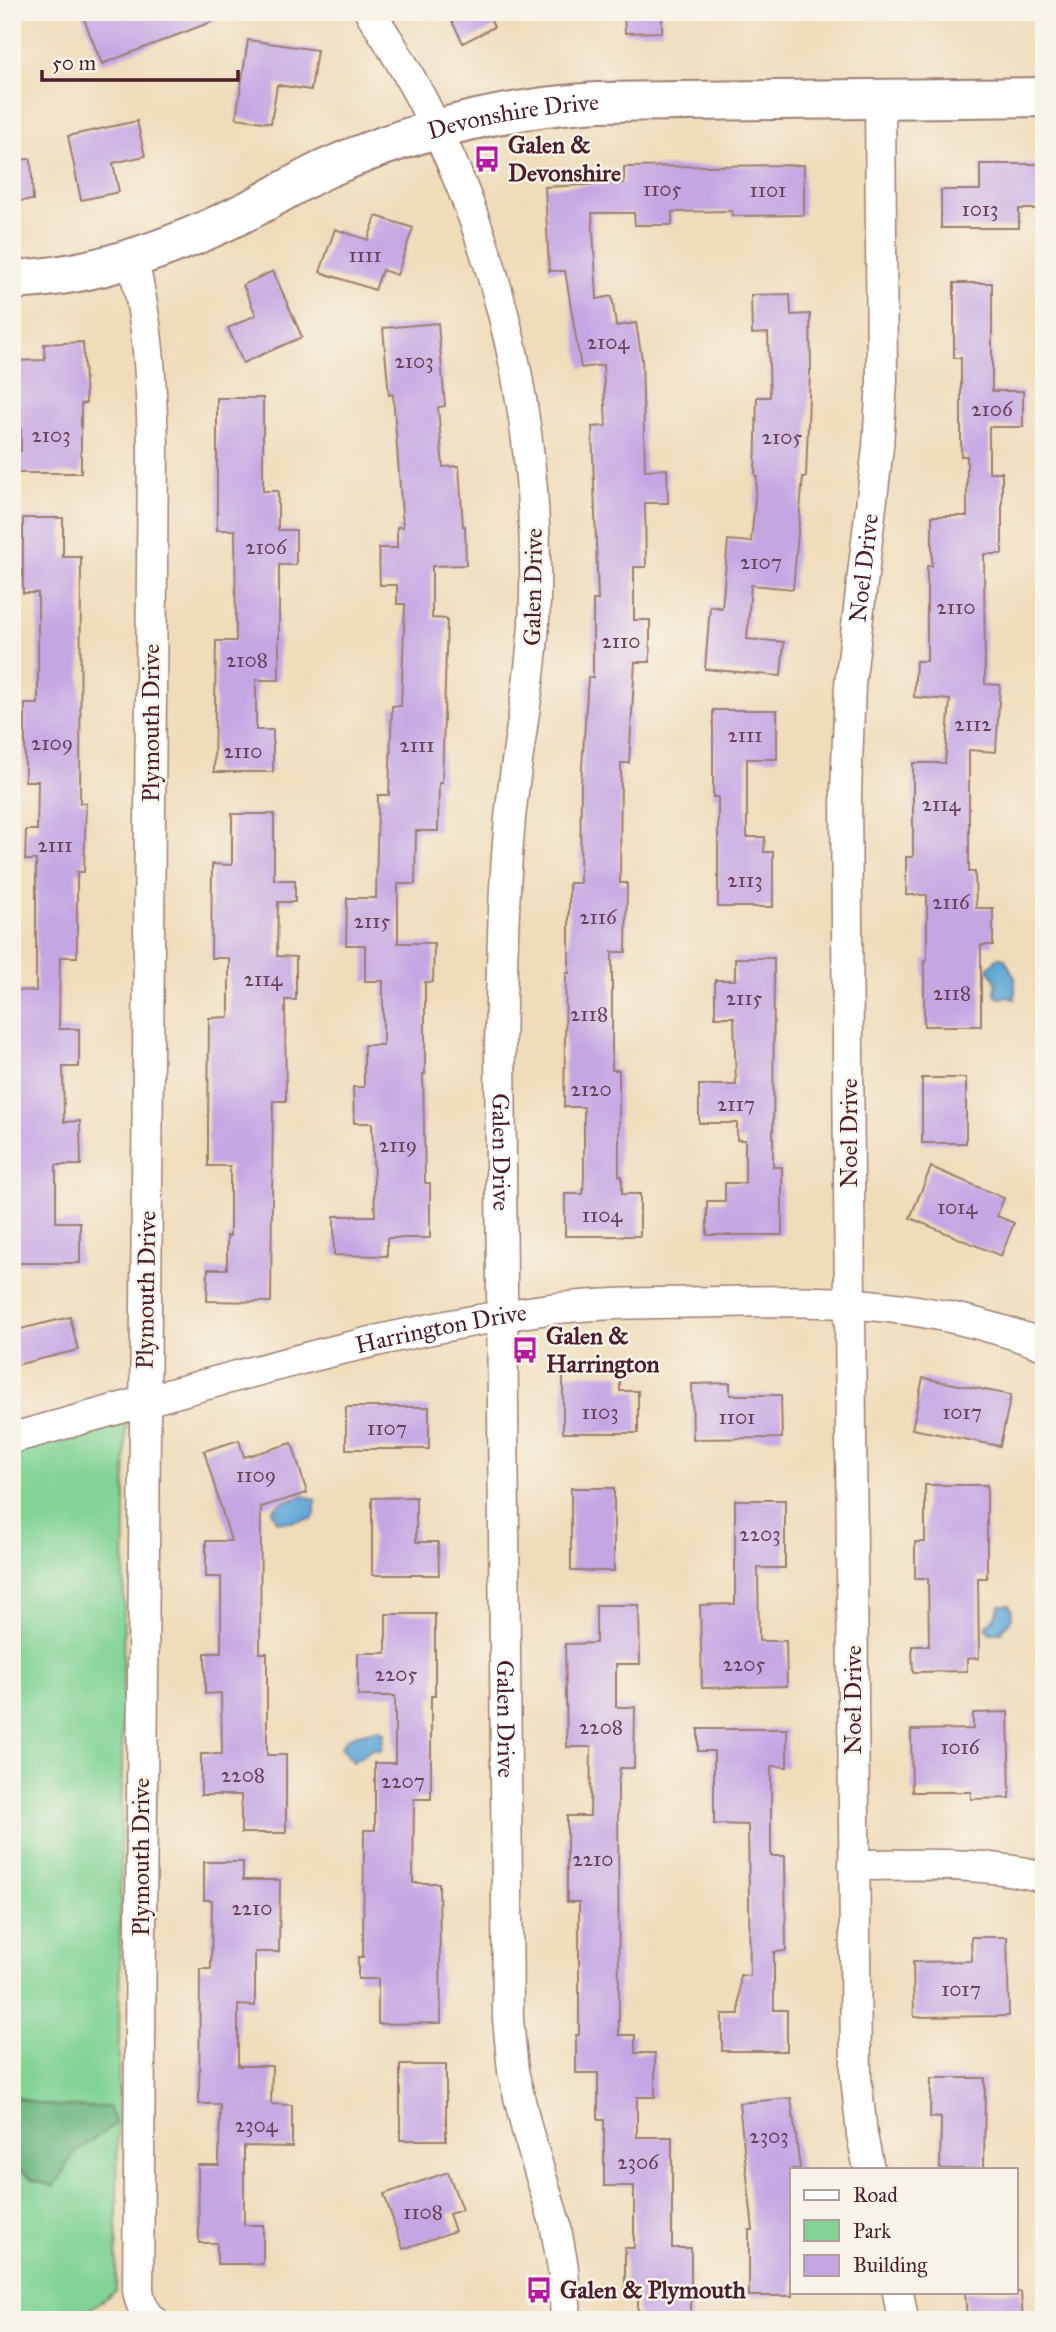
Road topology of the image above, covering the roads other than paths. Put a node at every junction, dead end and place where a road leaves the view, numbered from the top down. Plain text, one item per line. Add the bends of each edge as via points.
1 (370, 12) edge
2 (1044, 97) edge
3 (880, 99) junction
4 (436, 128) junction
5 (132, 258) junction
6 (12, 280) edge
7 (850, 1302) junction
8 (502, 1316) junction
9 (1044, 1345) edge
10 (144, 1402) junction
11 (12, 1438) edge
12 (854, 1865) junction
13 (1044, 1877) edge
14 (869, 2168) edge
15 (898, 2294) edge
16 (153, 2320) edge
17 (566, 2320) edge
18 (903, 2320) edge

1 - 4 street, Galen Drive
2 - 3 street, Devonshire Drive
3 - 4 street, Devonshire Drive via 597,102 556,105
3 - 7 street, Noel Drive via 882,380 850,685 846,792
4 - 5 street, Devonshire Drive via 327,168 192,237
4 - 8 street, Galen Drive via 493,274 526,419 534,502 535,597 529,682 502,917
5 - 6 street, Devonshire Drive via 71,273
5 - 10 street, Plymouth Drive via 150,359 153,446
7 - 8 street, Harrington Drive via 619,1304
7 - 9 street, Harrington Drive via 972,1322
7 - 12 street, Noel Drive
8 - 10 street, Harrington Drive via 419,1330
8 - 17 street, Galen Drive via 508,2019 527,2130 555,2223
10 - 11 street, Harrington Drive
10 - 16 street, Plymouth Drive via 138,2288 139,2300
12 - 13 street via 968,1864
12 - 14 street, Noel Drive via 856,2077
15 - 18 street

